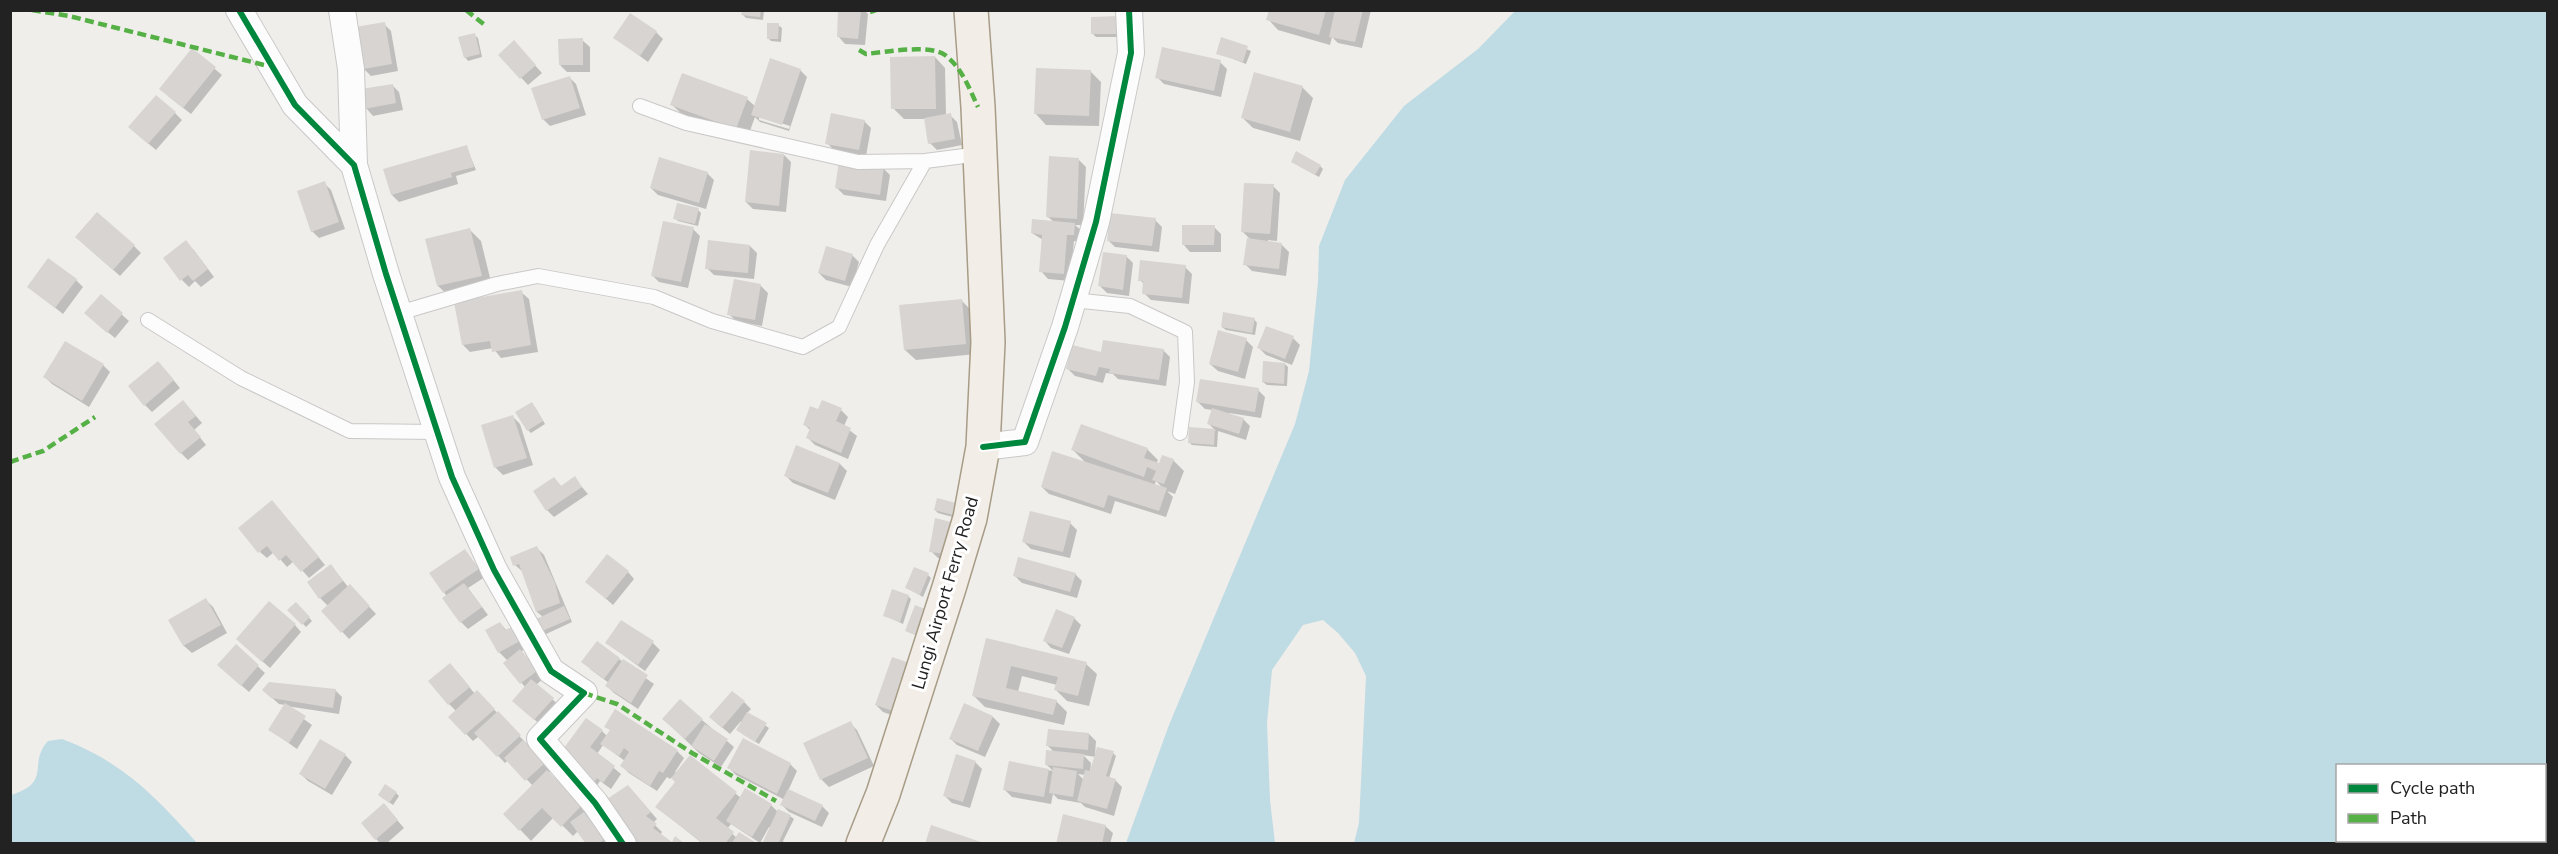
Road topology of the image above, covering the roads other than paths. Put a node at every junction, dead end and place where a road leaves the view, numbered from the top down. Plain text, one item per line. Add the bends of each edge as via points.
1 (239, 10) edge
2 (342, 10) edge
3 (971, 10) edge
4 (1129, 10) edge
5 (640, 106) dead end
6 (980, 153) junction
7 (925, 161) junction
8 (354, 165) junction
9 (1073, 300) junction
10 (399, 313) junction
11 (148, 320) dead end
12 (438, 432) junction
13 (1180, 433) dead end
14 (983, 447) junction
15 (884, 794) junction
16 (623, 843) edge
17 (848, 843) edge
18 (863, 843) edge

1 - 8 street via 295,105
2 - 8 street via 351,69
3 - 6 main road, Lungi Airport Ferry Road
4 - 9 street via 1131,53 1096,222
5 - 7 lane via 686,123 858,162
6 - 7 lane
6 - 14 main road, Lungi Airport Ferry Road via 988,342
7 - 10 lane via 877,245 838,327 803,347 712,321 654,297 538,276
8 - 10 street
9 - 13 lane via 1131,306 1185,332 1187,382
9 - 14 street via 1025,442
10 - 12 street
11 - 12 lane via 241,378 350,431
12 - 16 street via 452,477 494,570 551,671 584,693 540,739 595,803
14 - 15 main road, Lungi Airport Ferry Road via 967,528
15 - 17 lane via 869,807
15 - 18 main road, Lungi Airport Ferry Road

